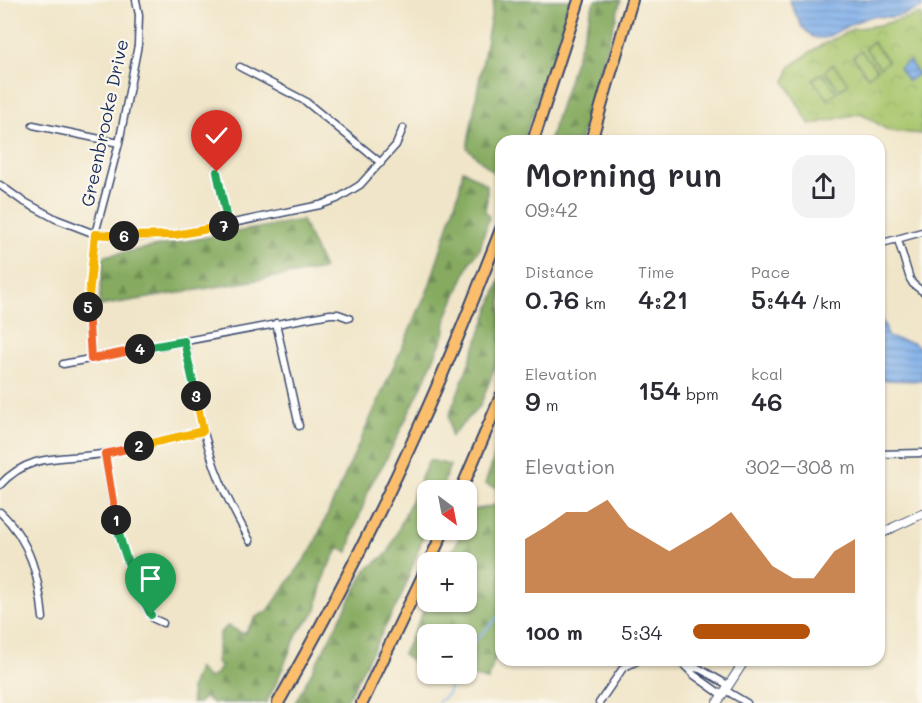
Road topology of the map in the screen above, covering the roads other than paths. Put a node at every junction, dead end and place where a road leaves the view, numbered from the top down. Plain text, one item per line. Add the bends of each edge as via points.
1 (135, 0) edge
2 (579, 0) edge
3 (632, 0) edge
4 (240, 67) dead end
5 (33, 125) dead end
6 (402, 128) dead end
7 (535, 135) edge
8 (593, 135) edge
9 (119, 143) junction
10 (381, 163) junction
11 (217, 172) dead end
12 (0, 185) edge
13 (228, 225) junction
14 (922, 232) edge
15 (95, 234) junction
16 (898, 240) junction
17 (885, 243) edge
18 (495, 244) edge
19 (922, 291) edge
20 (349, 318) dead end
21 (276, 323) junction
22 (184, 341) junction
23 (91, 359) junction
24 (63, 364) dead end
25 (495, 410) edge
26 (299, 426) dead end
27 (203, 431) junction
28 (922, 453) edge
29 (105, 454) junction
30 (885, 454) edge
31 (465, 480) edge
32 (0, 485) edge
33 (0, 512) edge
34 (922, 514) edge
35 (885, 532) edge
36 (250, 541) dead end
37 (417, 587) edge
38 (43, 618) dead end
39 (163, 623) dead end
40 (627, 666) edge
41 (685, 666) joint
42 (741, 666) edge
43 (725, 690) junction
44 (278, 703) edge
45 (362, 703) edge
46 (599, 703) edge
47 (717, 703) edge
48 (747, 703) edge

1 - 9 street, Greenbrooke Drive via 138,45
2 - 7 highway
3 - 8 highway
4 - 10 street via 304,101
5 - 9 street
6 - 10 street via 396,146
9 - 15 street, Greenbrooke Drive
10 - 13 street via 360,185 337,199
11 - 13 street
12 - 15 street via 38,210
13 - 15 street via 165,236
14 - 16 street
15 - 23 street, Greenbrooke Drive via 88,314
16 - 17 street
16 - 19 street via 910,279
18 - 44 highway via 390,490
20 - 21 street via 330,314
21 - 22 street
21 - 26 street
22 - 23 street
22 - 27 street
23 - 24 street
25 - 31 highway
27 - 29 street
27 - 36 street via 228,500
28 - 30 street
29 - 32 street via 46,459 23,466
29 - 39 street via 123,550 151,615
33 - 38 street via 16,529 34,565
34 - 35 street
37 - 45 highway
40 - 46 street
41 - 43 street via 694,675
41 - 43 street via 699,669
42 - 43 street
43 - 47 street
43 - 48 street

